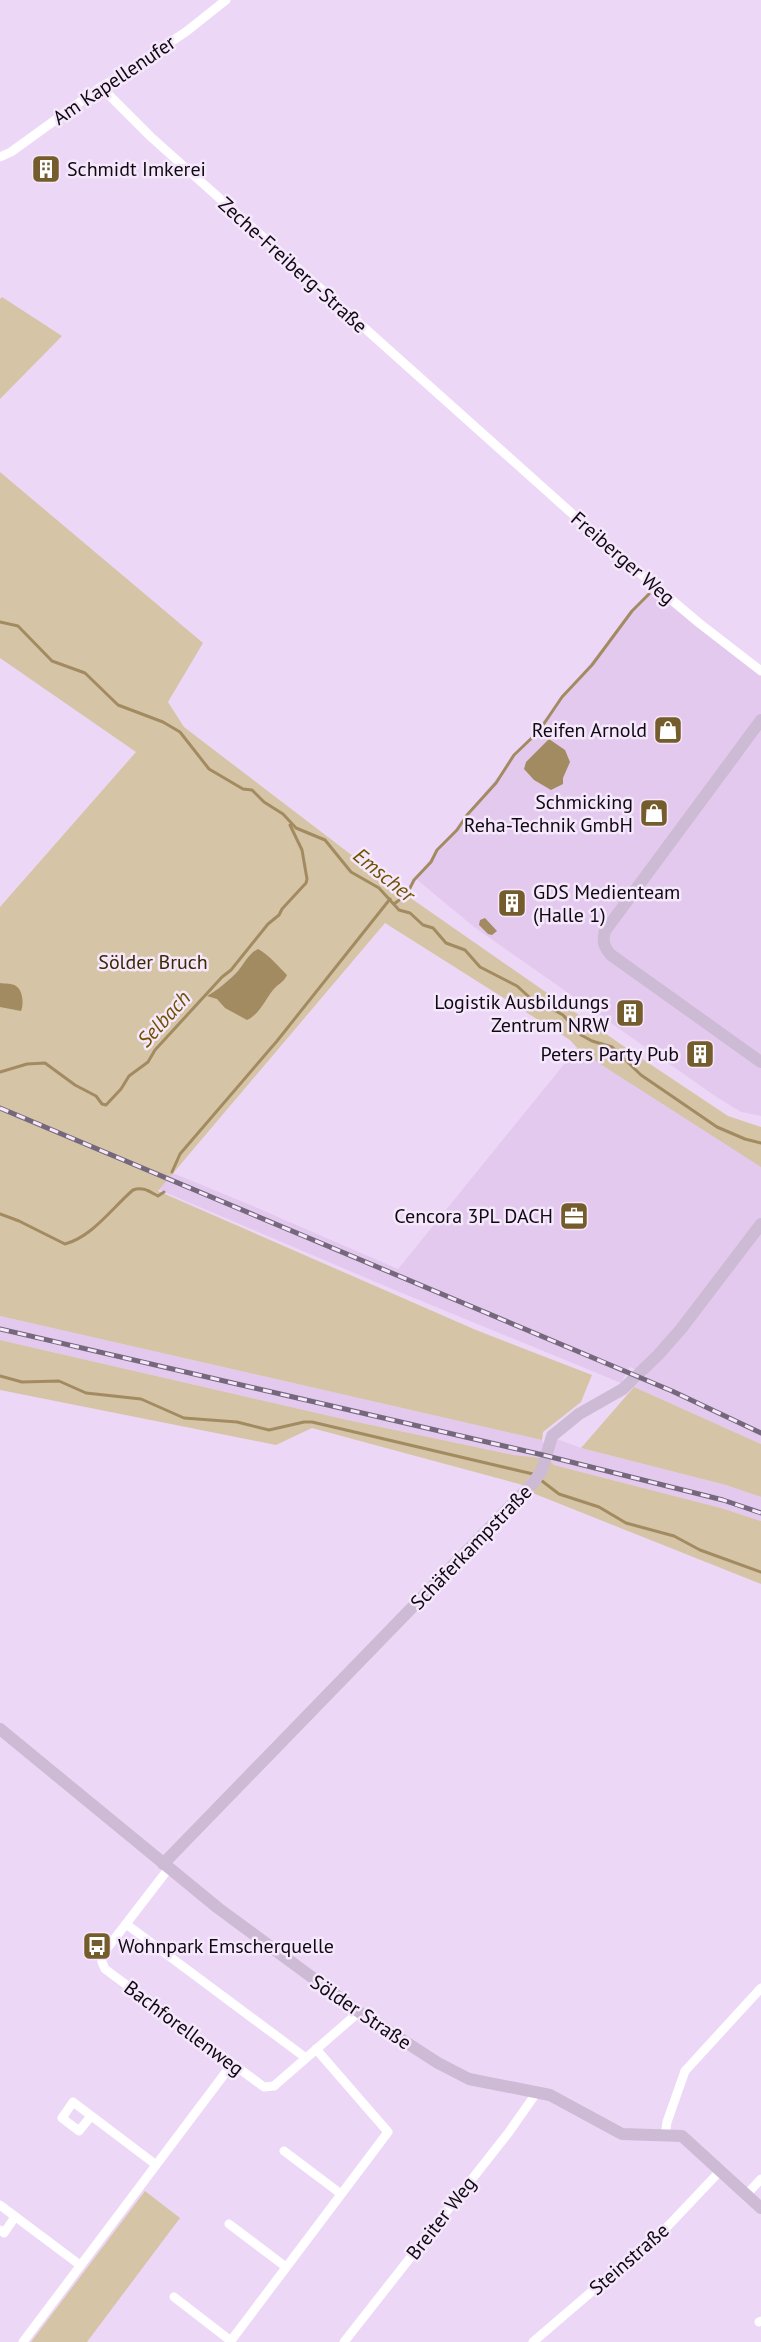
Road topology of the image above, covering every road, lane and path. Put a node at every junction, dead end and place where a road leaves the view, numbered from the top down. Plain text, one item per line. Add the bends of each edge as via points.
1 (226, 0) edge
2 (101, 87) junction
3 (0, 157) edge
4 (489, 440) joint
5 (761, 670) edge
6 (761, 720) edge
7 (761, 1062) edge
8 (761, 1224) edge
9 (0, 1729) edge
10 (166, 1866) junction
11 (126, 1924) junction
12 (761, 1988) edge
13 (359, 2012) junction
14 (316, 2049) junction
15 (306, 2058) junction
16 (232, 2064) junction
17 (537, 2092) junction
18 (91, 2116) dead end
19 (665, 2135) junction
20 (284, 2151) dead end
21 (155, 2164) junction
22 (721, 2170) junction
23 (761, 2179) edge
24 (341, 2194) junction
25 (747, 2194) junction
26 (0, 2205) edge
27 (761, 2208) edge
28 (15, 2217) junction
29 (229, 2224) dead end
30 (0, 2230) edge
31 (80, 2265) junction
32 (286, 2266) junction
33 (174, 2297) dead end
34 (23, 2342) edge
35 (231, 2342) edge
36 (344, 2342) edge
37 (533, 2342) edge

1 - 2 street, Am Kapellenufer via 187,31
2 - 3 street, Am Kapellenufer
2 - 4 street, Zeche-Freiberg-Straße via 151,137
4 - 5 street, Freiberger Weg via 615,552
6 - 7 street via 605,931 603,939 611,955
8 - 10 street, Schäferkampstraße via 668,1344 623,1389 579,1414 552,1436 542,1470 533,1484
9 - 10 street, Sölder Straße
10 - 11 street, Bachforellenweg
10 - 13 street, Sölder Straße via 297,1969
11 - 15 street
11 - 16 street, Bachforellenweg via 102,1955 105,1969
12 - 19 street via 685,2071
13 - 14 street, Bachforellenweg
13 - 17 street, Sölder Straße via 469,2079
14 - 15 street, Bachforellenweg
14 - 24 street via 388,2132
15 - 16 street, Bachforellenweg via 268,2088
16 - 21 street
17 - 19 street, Sölder Straße via 560,2100 622,2134
17 - 36 street, Breiter Weg
18 - 21 street
19 - 22 street, Sölder Straße via 675,2134 689,2141
20 - 24 street
21 - 31 street
22 - 25 street, Sölder Straße
22 - 37 street, Steinstraße via 668,2226
23 - 25 street
24 - 32 street
25 - 27 street, Sölder Straße
26 - 28 street
28 - 30 street via 4,2233
28 - 31 street
29 - 32 street
31 - 34 street
32 - 35 street
33 - 35 street

